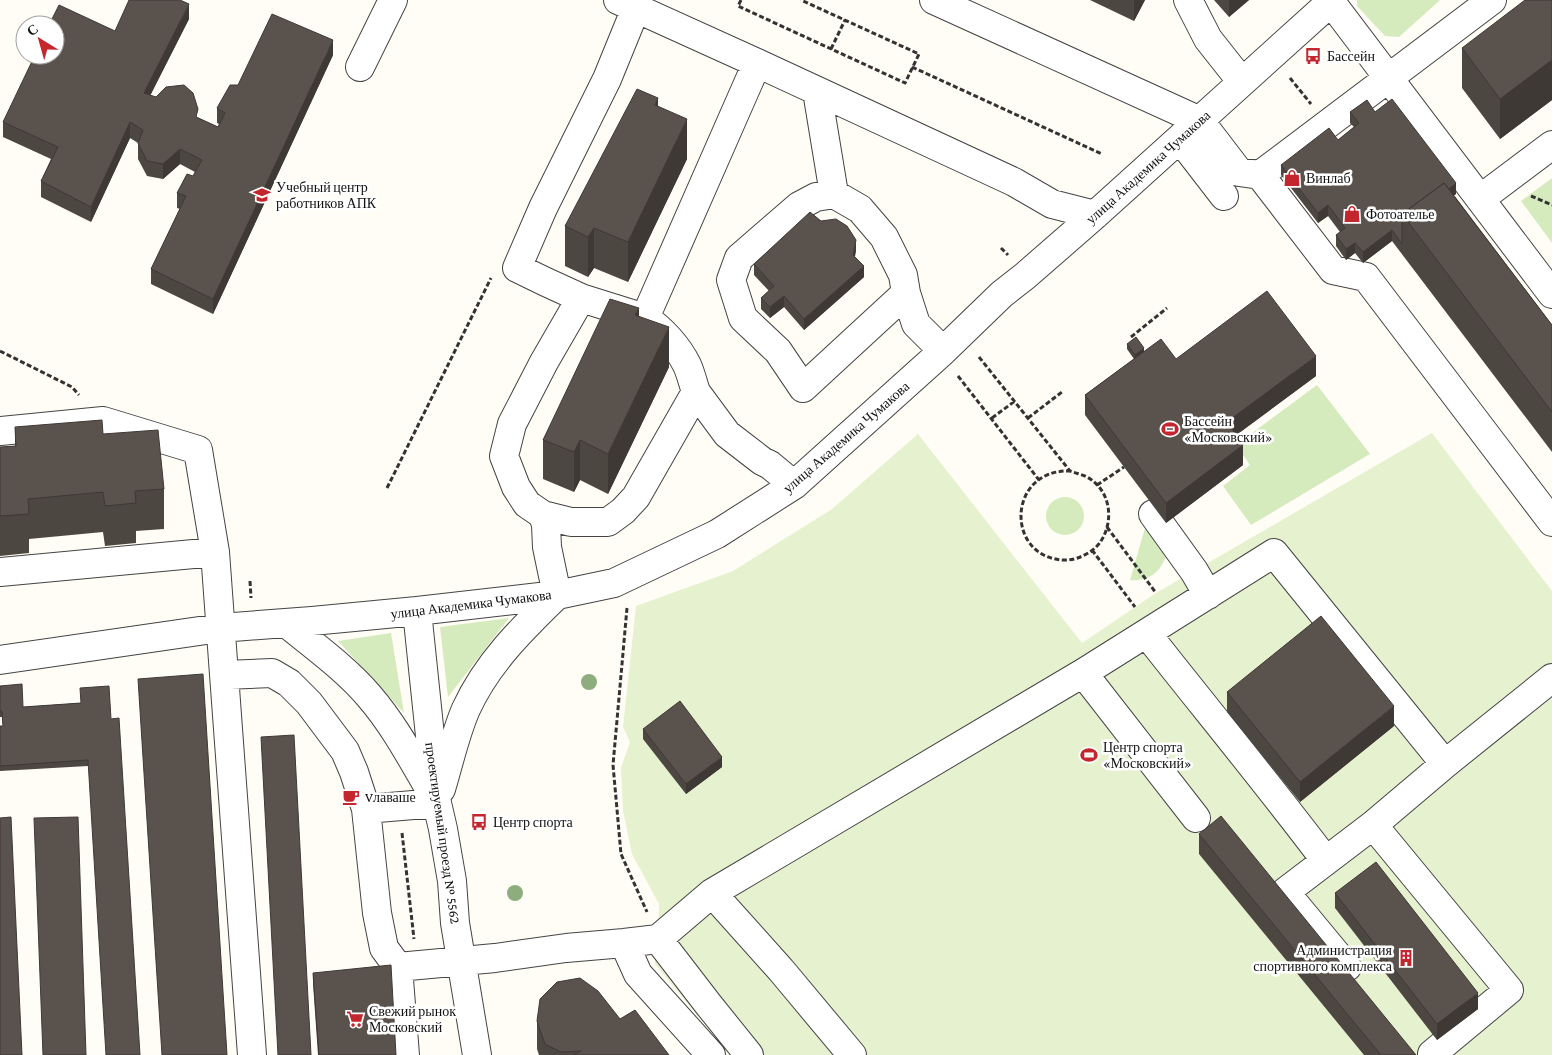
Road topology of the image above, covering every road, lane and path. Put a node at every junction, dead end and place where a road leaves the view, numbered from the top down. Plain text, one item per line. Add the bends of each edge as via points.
1 (393, 0) edge
2 (741, 0) edge
3 (801, 0) edge
4 (934, 0) edge
5 (1188, 0) edge
6 (1492, 0) edge
7 (1332, 1) edge
8 (627, 4) edge
9 (845, 20) junction
10 (831, 49) junction
11 (757, 63) junction
12 (360, 67) dead end
13 (912, 67) junction
14 (1389, 78) junction
15 (1242, 82) junction
16 (817, 91) junction
17 (1190, 130) junction
18 (1552, 145) edge
19 (1102, 154) dead end
20 (1260, 175) junction
21 (834, 194) junction
22 (1224, 196) dead end
23 (1480, 199) junction
24 (1095, 215) junction
25 (906, 293) junction
26 (1552, 294) edge
27 (581, 298) junction
28 (1167, 308) dead end
29 (645, 318) junction
30 (1131, 337) dead end
31 (0, 351) edge
32 (944, 351) junction
33 (979, 357) dead end
34 (958, 376) dead end
35 (696, 392) junction
36 (1062, 392) dead end
37 (1015, 401) junction
38 (992, 418) junction
39 (1028, 418) junction
40 (103, 421) junction
41 (0, 431) edge
42 (1124, 467) edge
43 (1070, 471) junction
44 (1039, 480) junction
45 (794, 485) junction
46 (1097, 486) junction
47 (1153, 514) edge
48 (543, 515) junction
49 (1552, 522) edge
50 (1108, 527) junction
51 (1092, 550) junction
52 (215, 552) junction
53 (0, 572) edge
54 (1156, 593) dead end
55 (556, 595) junction
56 (1208, 595) junction
57 (628, 600) dead end
58 (1136, 607) dead end
59 (417, 611) junction
60 (1327, 619) junction
61 (286, 623) junction
62 (220, 628) junction
63 (1147, 634) junction
64 (1305, 636) edge
65 (0, 660) edge
66 (1084, 673) junction
67 (224, 675) junction
68 (1552, 678) edge
69 (1231, 695) edge
70 (1209, 712) junction
71 (1445, 764) junction
72 (437, 803) junction
73 (366, 809) junction
74 (1196, 818) dead end
75 (1373, 825) junction
76 (1326, 861) junction
77 (712, 893) junction
78 (658, 939) junction
79 (624, 943) junction
80 (461, 960) junction
81 (398, 967) junction
82 (1348, 967) dead end
83 (1432, 1054) edge
84 (252, 1055) edge
85 (405, 1055) edge
86 (477, 1055) edge
87 (711, 1055) edge
88 (749, 1055) edge
89 (852, 1055) edge

1 - 12 street
2 - 10 path via 738,6
3 - 9 path
4 - 17 street
5 - 15 street via 1208,39
6 - 14 street
7 - 14 street
7 - 15 street, улица Академика Чумакова
8 - 11 street
8 - 27 street via 607,79 517,268
9 - 10 path
9 - 13 path via 919,54
10 - 13 path via 905,83
11 - 16 street
11 - 29 street
13 - 19 path
14 - 20 street
14 - 23 street
15 - 17 street, улица Академика Чумакова
16 - 21 street
16 - 24 street via 1014,182 1052,204
17 - 20 street via 1239,172
17 - 22 street
17 - 24 street, улица Академика Чумакова
18 - 23 street
20 - 49 street via 1333,270 1366,277
21 - 25 street via 860,209 884,237 903,275
21 - 25 street via 816,197 799,206 740,258 731,280 743,318 778,351 803,388
23 - 26 street
24 - 32 street, улица Академика Чумакова via 1002,294
25 - 32 street via 916,324
27 - 29 street
27 - 48 street via 512,424 504,456 516,487 527,504
28 - 30 path
29 - 35 street via 657,326 674,346 687,365
31 - 40 path via 72,387
32 - 45 street, улица Академика Чумакова
33 - 37 path
34 - 38 path
35 - 45 street via 727,434
35 - 48 street via 636,497 623,511 608,522 571,522
36 - 39 path
37 - 38 path
37 - 39 path
38 - 44 path
39 - 43 path
40 - 41 street
40 - 52 street via 198,450
42 - 46 path
43 - 44 path via 1052,473
43 - 46 path via 1085,476
44 - 51 path via 1029,489 1022,503 1020,518 1032,546 1044,556 1059,560 1075,559
45 - 55 street, улица Академика Чумакова via 717,534 614,583
46 - 50 path via 1106,498
47 - 56 street
48 - 55 street
50 - 51 path
50 - 54 path
51 - 58 path
52 - 53 street
52 - 62 street
55 - 59 street, улица Академика Чумакова
55 - 72 street via 493,663 466,709
56 - 60 street via 1274,553
56 - 63 street
57 - 78 path via 613,765 621,854
59 - 61 street, улица Академика Чумакова
59 - 72 street, проектируемый проезд № 5562
60 - 64 street
60 - 71 street
61 - 62 street, улица Академика Чумакова
61 - 72 street via 369,696 392,726
62 - 65 street, улица Академика Чумакова
62 - 67 street
63 - 66 street
63 - 70 street
66 - 74 street
66 - 77 street
67 - 73 street via 272,673 289,683 309,703 345,751
67 - 84 street
68 - 71 street
69 - 70 street
70 - 76 street
71 - 75 street
72 - 73 street
72 - 80 street, проектируемый проезд № 5562 via 452,881
73 - 81 street via 377,914 384,948
75 - 76 street
75 - 83 street via 1509,990
76 - 82 street via 1285,892
77 - 78 street
77 - 89 street via 782,970
78 - 79 street
78 - 88 street
79 - 80 street
79 - 87 street via 638,974
80 - 81 street
80 - 86 street, проектируемый проезд № 5562
81 - 85 street

